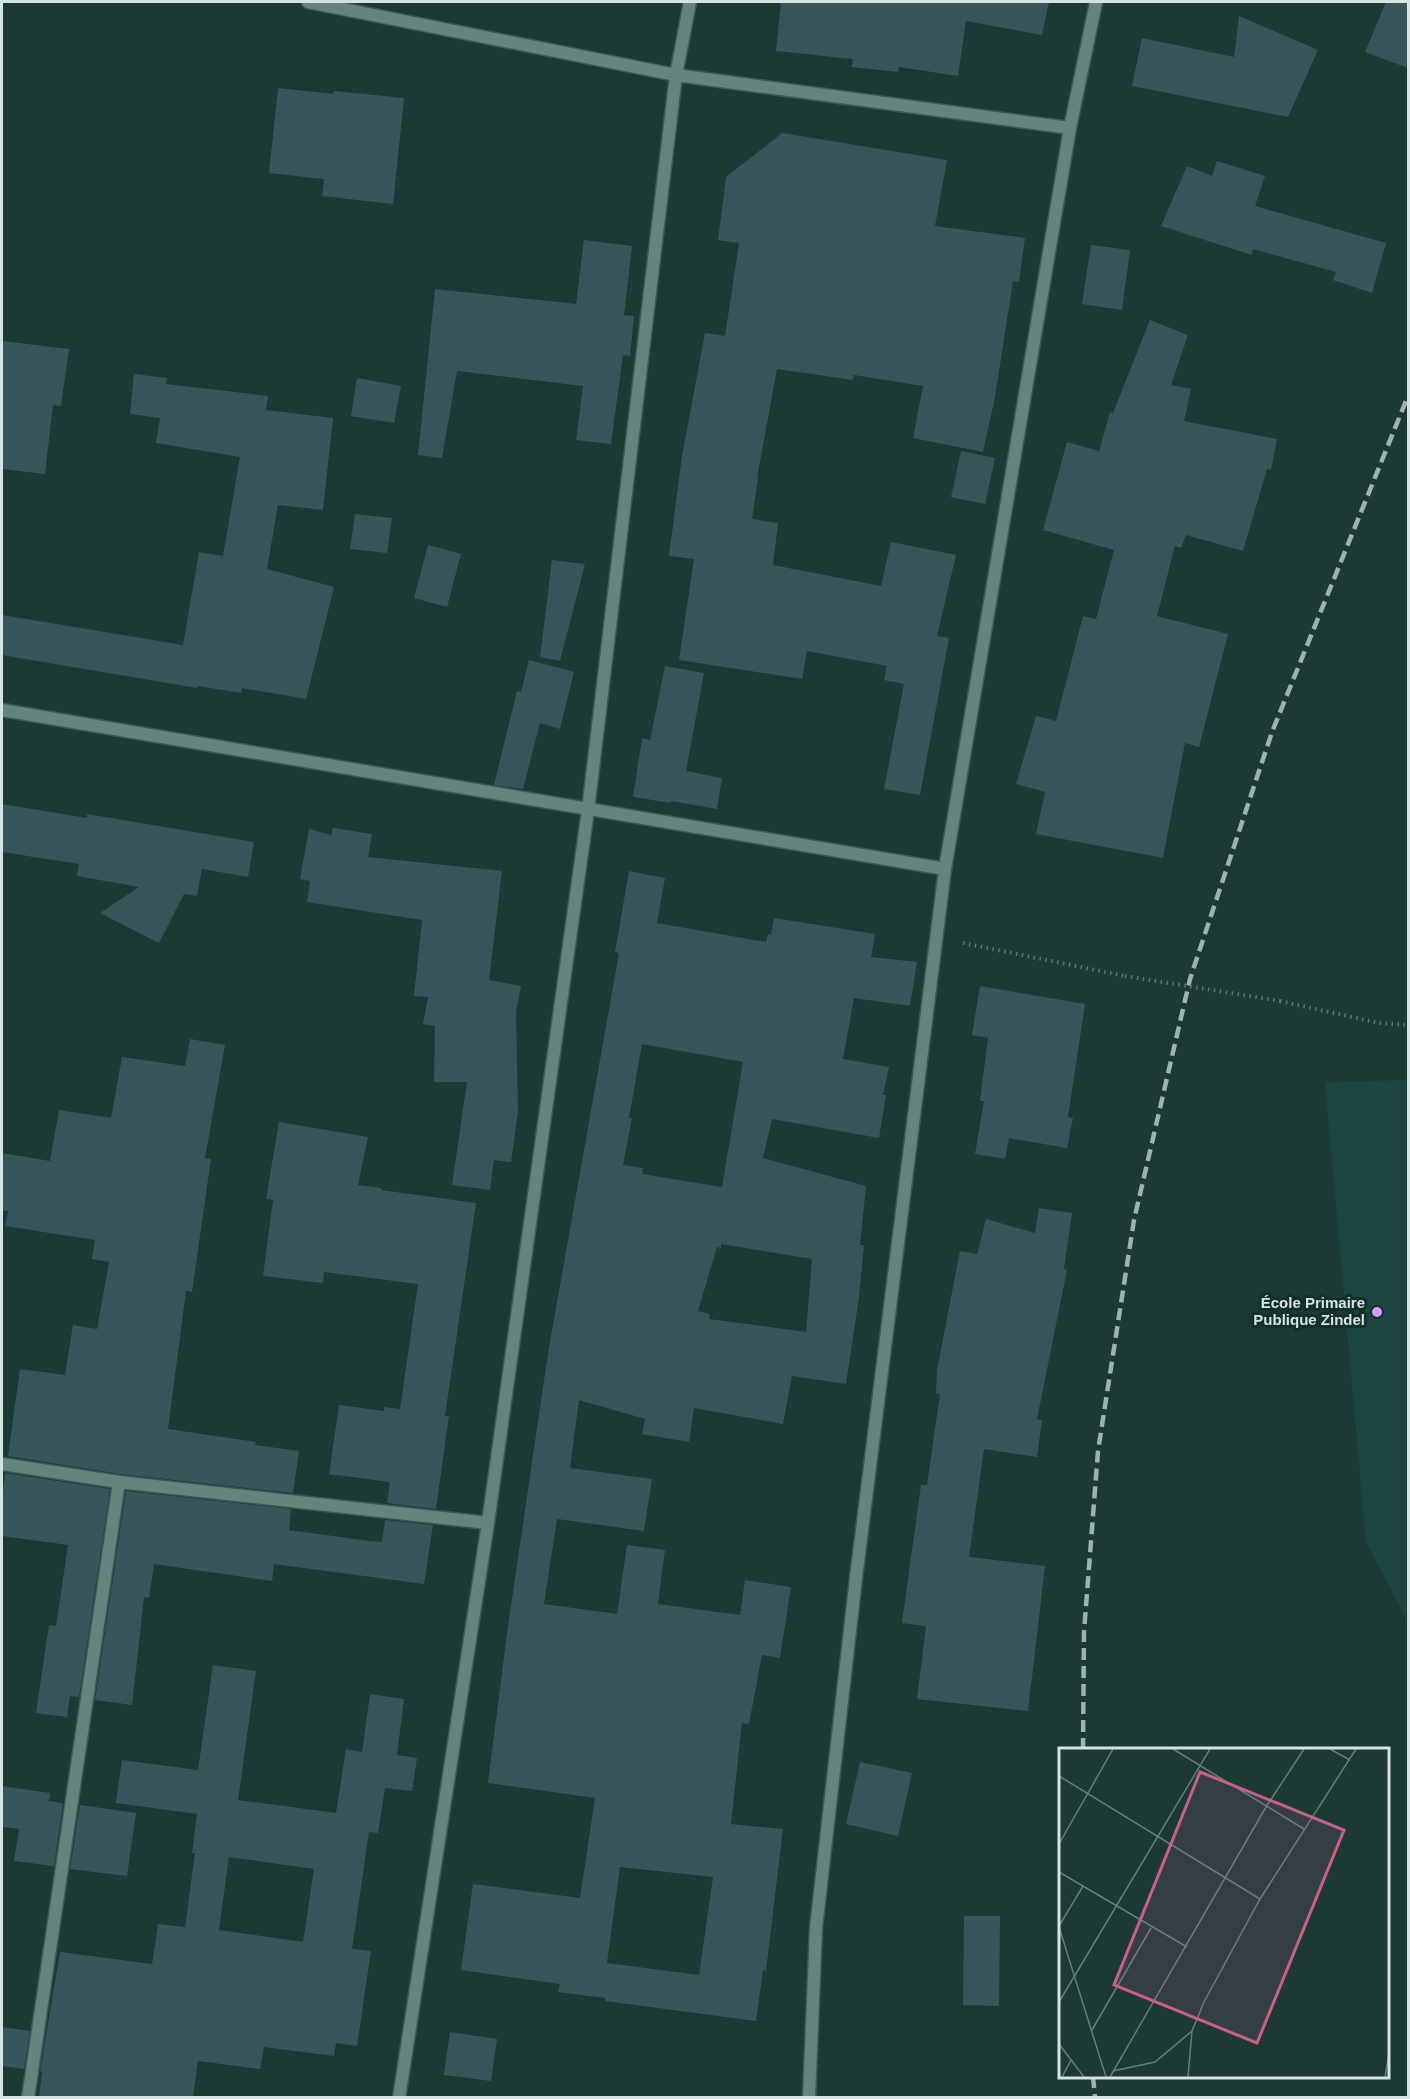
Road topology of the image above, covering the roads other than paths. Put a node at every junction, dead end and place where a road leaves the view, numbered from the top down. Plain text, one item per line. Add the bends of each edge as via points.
1 (308, 2) edge
2 (690, 2) edge
3 (1096, 2) edge
4 (676, 75) junction
5 (1070, 128) junction
6 (2, 710) edge
7 (588, 810) junction
8 (945, 869) junction
9 (2, 1464) edge
10 (119, 1482) junction
11 (488, 1523) junction
12 (28, 2097) edge
13 (399, 2097) edge
14 (808, 2097) edge

1 - 4 street
2 - 4 street
3 - 5 street
4 - 5 street
4 - 7 street
5 - 8 street
6 - 7 street
7 - 8 street
7 - 11 street
8 - 14 street via 816,1928
9 - 10 street
10 - 11 street
10 - 12 street
11 - 13 street

